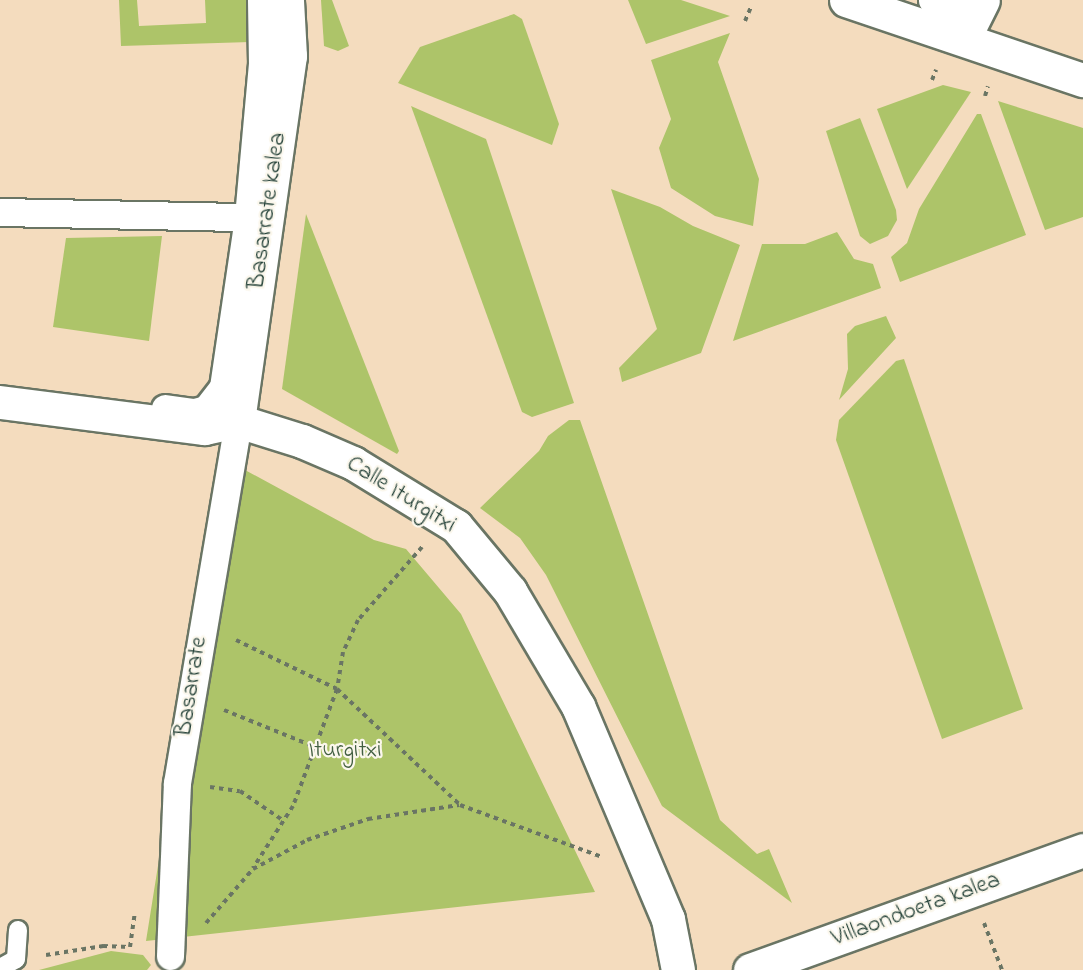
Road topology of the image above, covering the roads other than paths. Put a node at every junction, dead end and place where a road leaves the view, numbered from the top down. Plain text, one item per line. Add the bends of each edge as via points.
1 (261, 0) edge
2 (286, 0) edge
3 (846, 0) edge
4 (932, 0) edge
5 (965, 0) edge
6 (983, 0) edge
7 (964, 38) junction
8 (1083, 80) edge
9 (0, 212) edge
10 (248, 217) junction
11 (0, 386) edge
12 (0, 402) edge
13 (238, 421) junction
14 (1083, 850) edge
15 (18, 930) dead end
16 (170, 956) road end
17 (8, 963) edge
18 (678, 970) edge
19 (750, 970) edge

1 - 10 street via 262,64
2 - 13 street, Basarrate kalea via 290,56
3 - 7 street
4 - 5 street via 960,10
6 - 7 street
7 - 8 street
9 - 10 street
10 - 11 street via 222,387 206,409 194,412
12 - 13 street, Calle Iturgitxi via 204,428
13 - 16 street, Basarrate via 177,783
13 - 18 street, Calle Iturgitxi via 302,441 353,463 448,520 481,552 510,591 578,706 669,919
14 - 19 street, Villaondoeta kalea
15 - 17 lane

